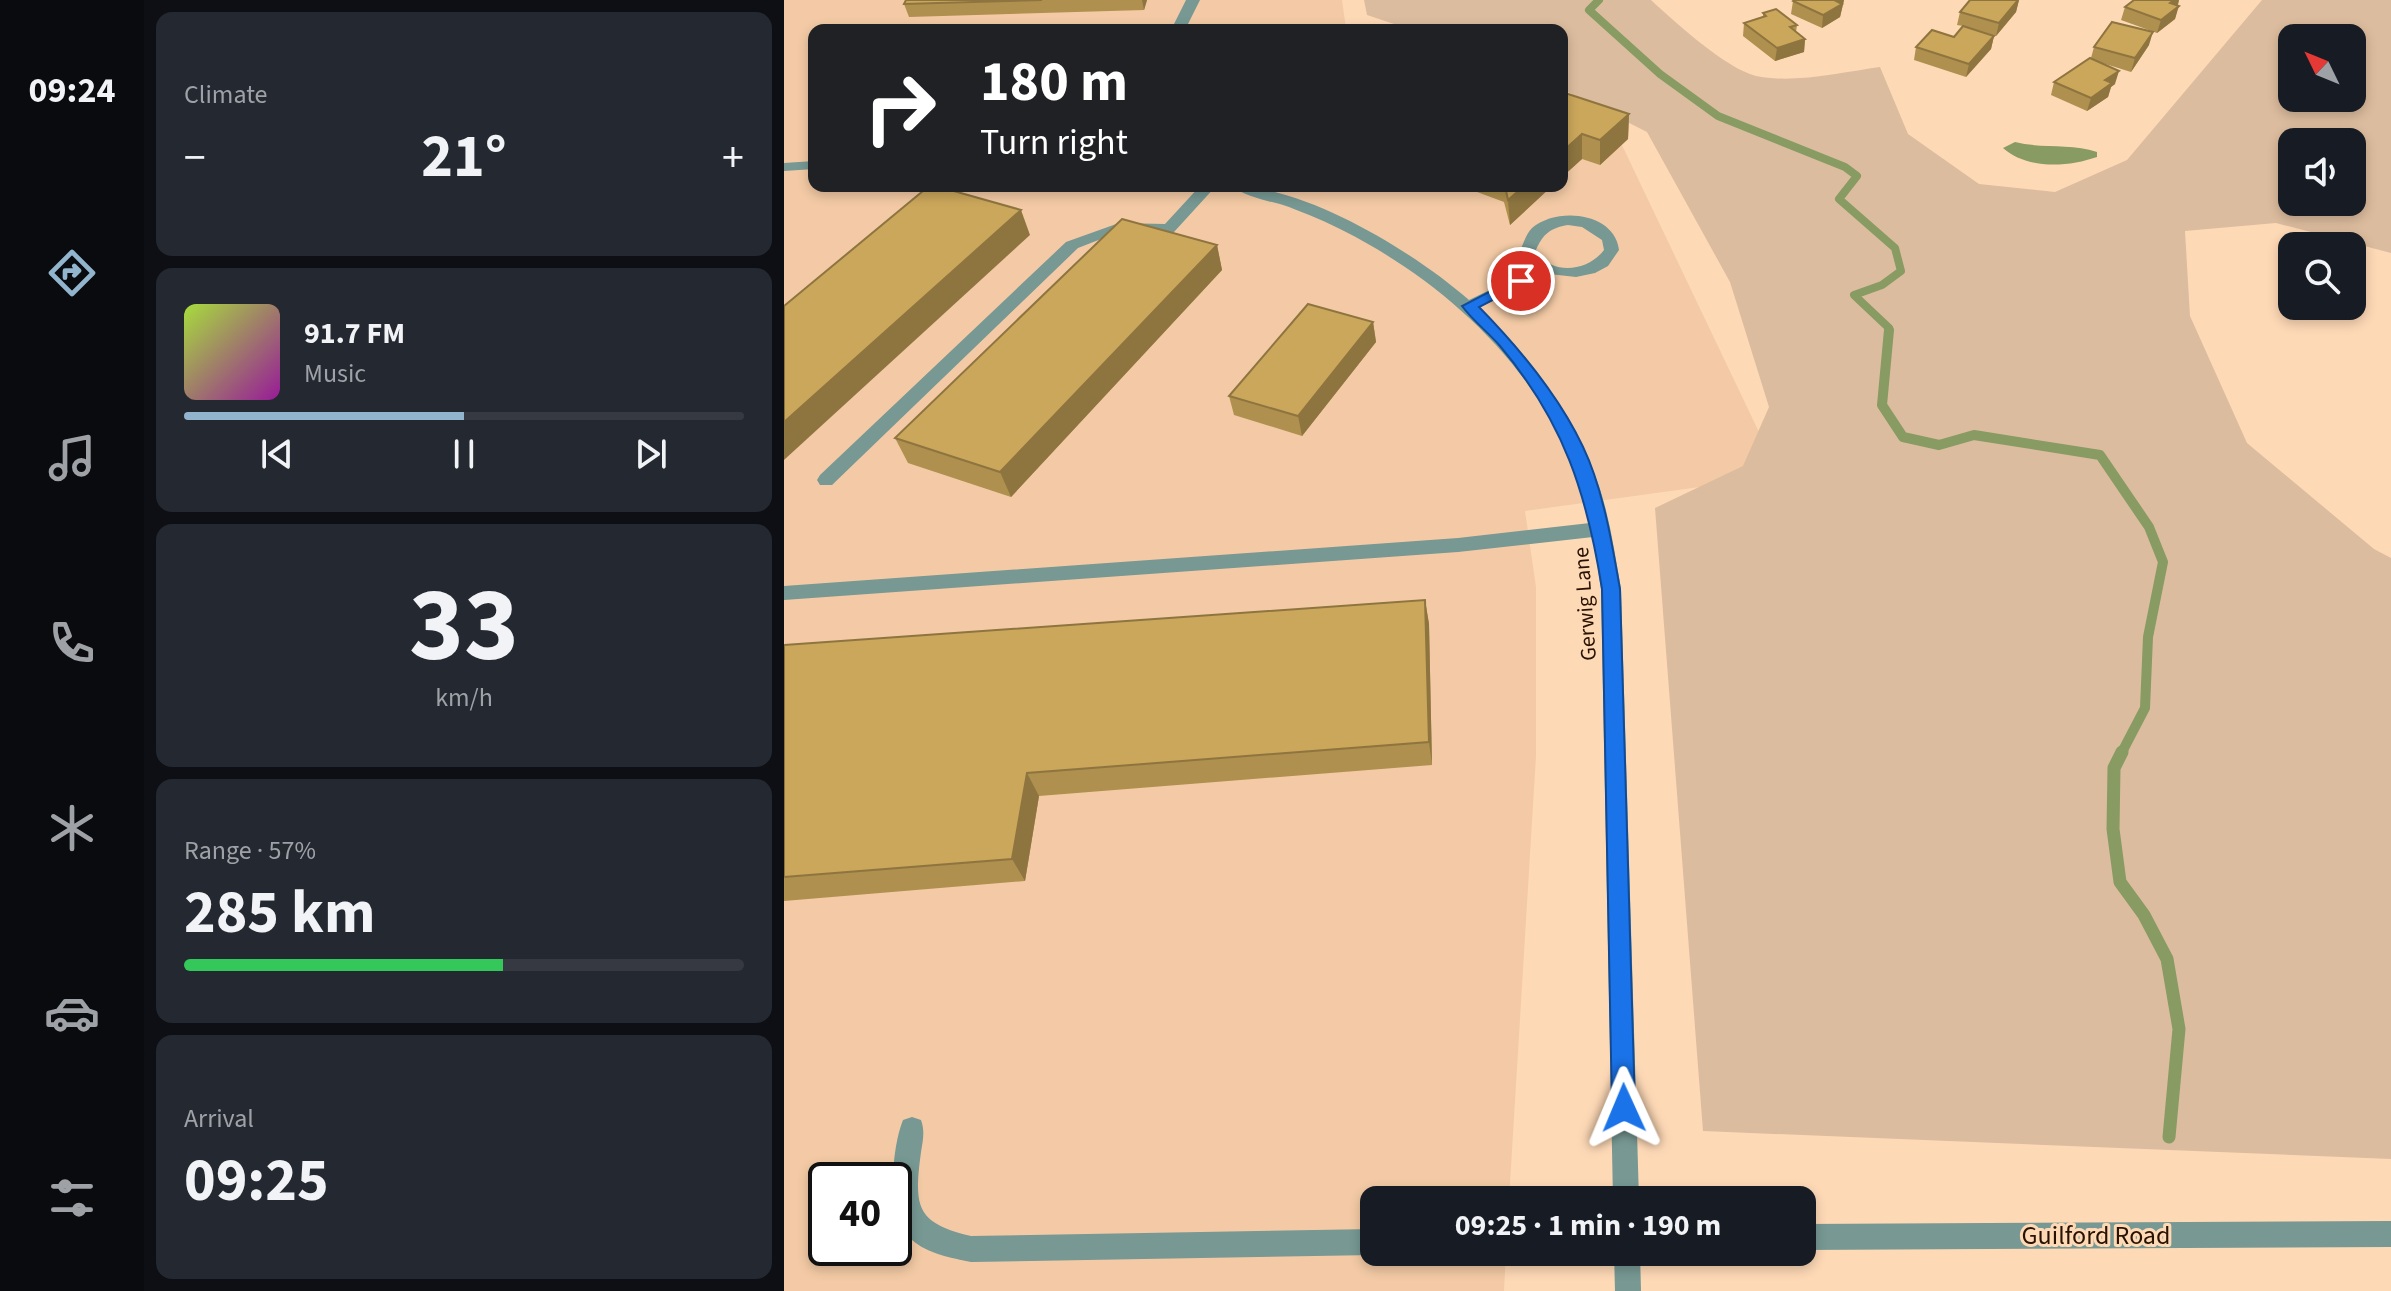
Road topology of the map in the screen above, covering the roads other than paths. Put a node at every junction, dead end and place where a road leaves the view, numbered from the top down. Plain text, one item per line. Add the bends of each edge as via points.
1 (1193, 0) edge
2 (1181, 24) edge
3 (808, 165) edge
4 (784, 167) edge
5 (1203, 192) edge
6 (1258, 192) edge
7 (1547, 269) junction
8 (1469, 306) junction
9 (826, 480) dead end
10 (1601, 529) junction
11 (784, 593) edge
12 (912, 1129) dead end
13 (1626, 1186) edge
14 (2391, 1234) edge
15 (1816, 1237) edge
16 (1360, 1242) edge
17 (1627, 1266) edge
18 (1628, 1291) edge

1 - 2 street
3 - 4 street
5 - 9 street via 1169,229 1131,224 1072,245
6 - 8 street, Gerwig Lane via 1316,211 1370,238
7 - 7 street via 1528,250 1530,237 1540,228 1585,222 1601,227 1611,238 1614,249 1597,267 1567,273
7 - 8 street
8 - 10 street, Gerwig Lane via 1506,343 1560,421 1585,471
10 - 11 street via 1458,545
10 - 13 street, Gerwig Lane via 1611,589
12 - 16 street via 904,1192 914,1222 931,1239 971,1249
14 - 15 street, Guilford Road
17 - 18 street

